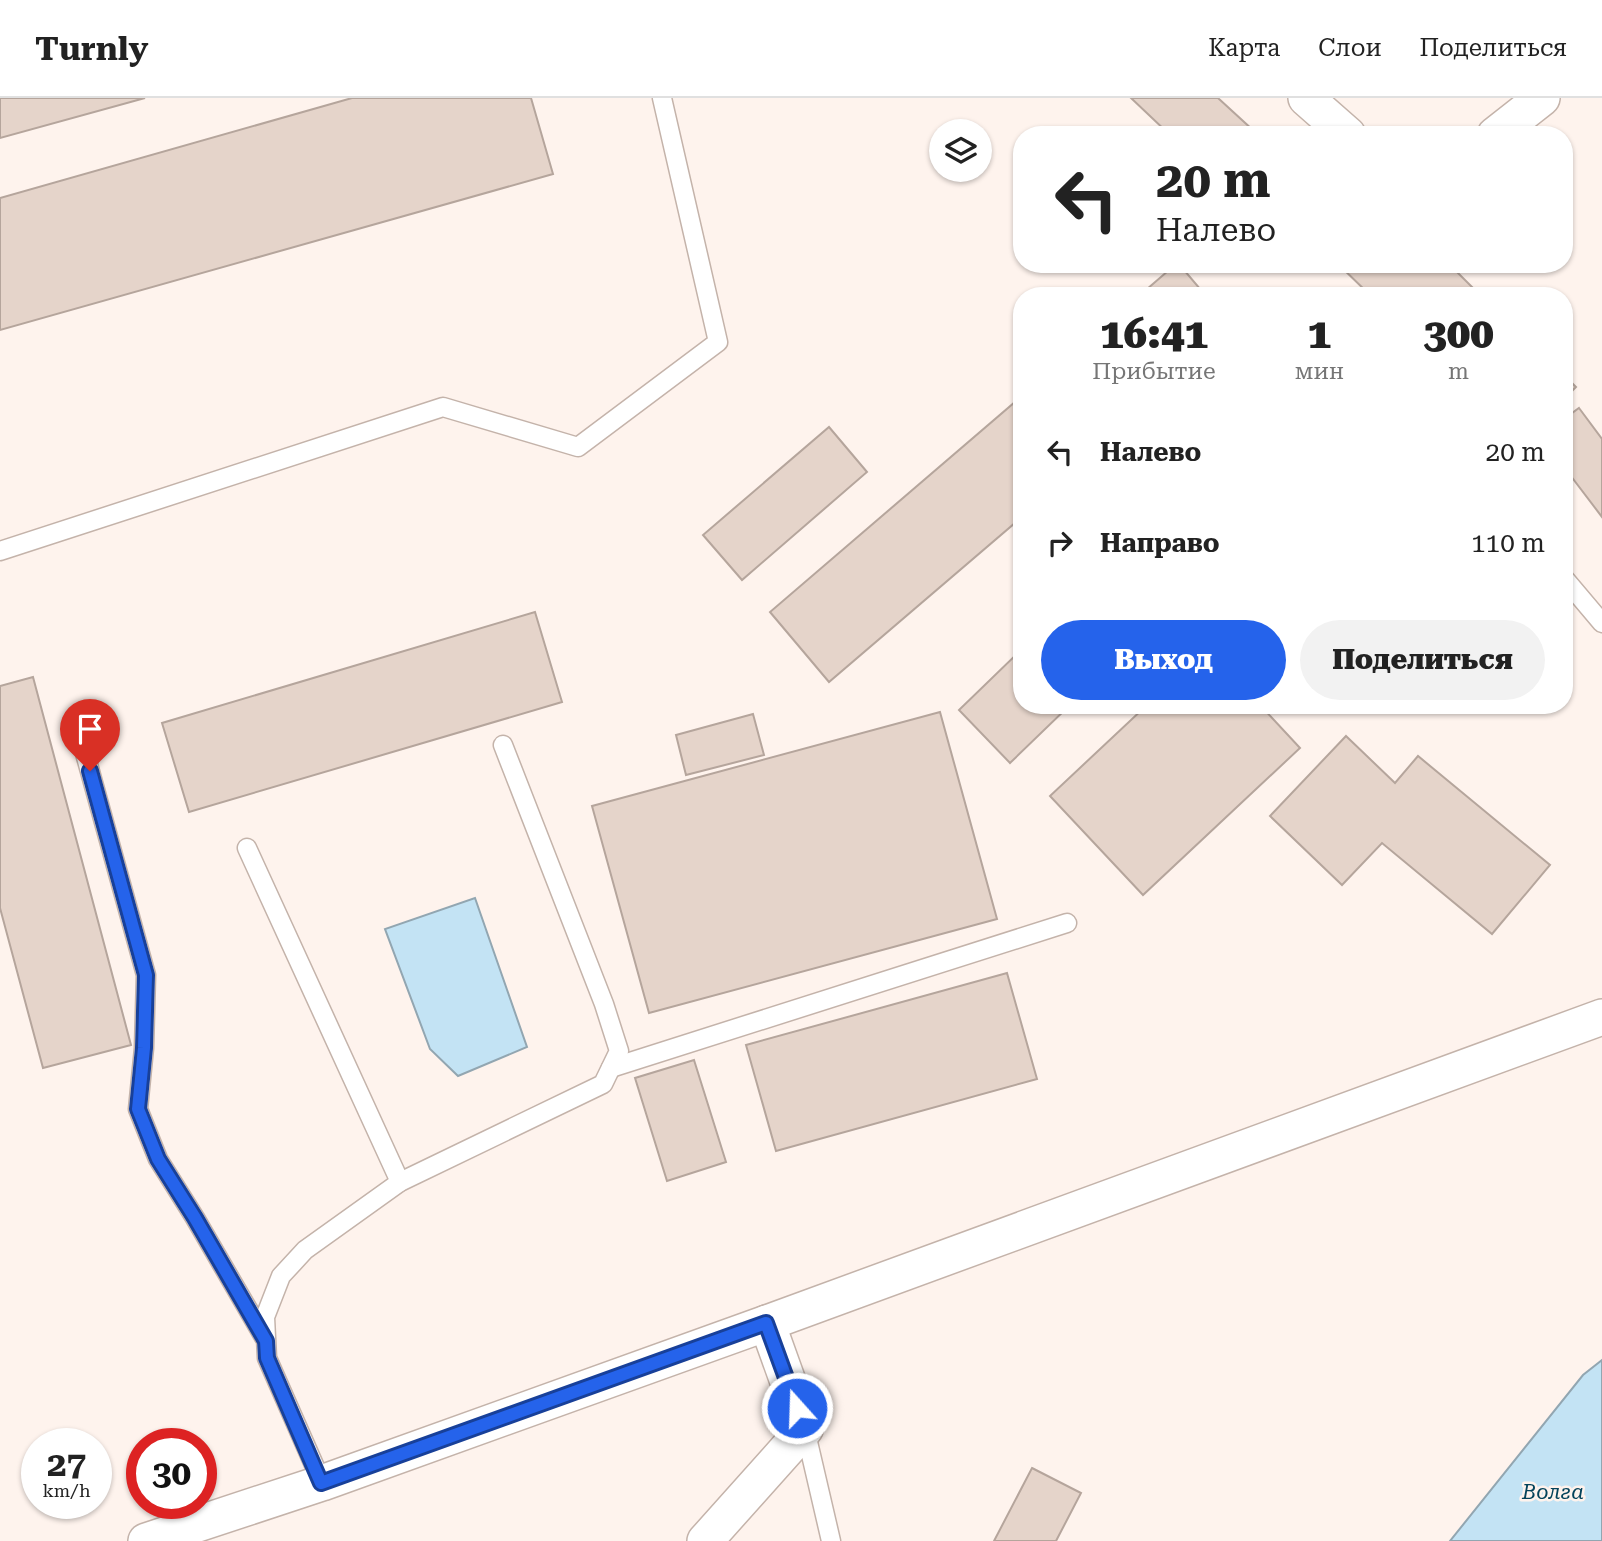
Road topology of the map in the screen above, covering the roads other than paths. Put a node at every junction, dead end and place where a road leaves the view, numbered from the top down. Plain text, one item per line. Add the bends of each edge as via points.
1 (662, 98) edge
2 (1306, 98) edge
3 (1542, 98) edge
4 (1338, 126) edge
5 (1506, 126) edge
6 (0, 551) edge
7 (1573, 589) edge
8 (1602, 623) edge
9 (502, 744) dead end
10 (83, 746) dead end
11 (247, 848) dead end
12 (1067, 923) dead end
13 (1602, 1017) edge
14 (611, 1068) junction
15 (400, 1182) junction
16 (766, 1323) junction
17 (266, 1341) junction
18 (805, 1429) junction
19 (321, 1483) junction
20 (146, 1541) edge
21 (705, 1541) edge
22 (831, 1541) edge

1 - 6 lane via 718,342 578,447 443,407
2 - 4 street
3 - 5 street
7 - 8 lane
9 - 14 lane via 604,1004 619,1051
10 - 17 lane via 146,975 138,1109 158,1159
11 - 15 lane
12 - 14 lane
13 - 16 street
14 - 15 lane via 603,1084
15 - 17 lane via 305,1250 281,1276 265,1317
16 - 18 street
16 - 19 street
17 - 19 lane via 267,1358
18 - 21 street
18 - 22 lane
19 - 20 street

